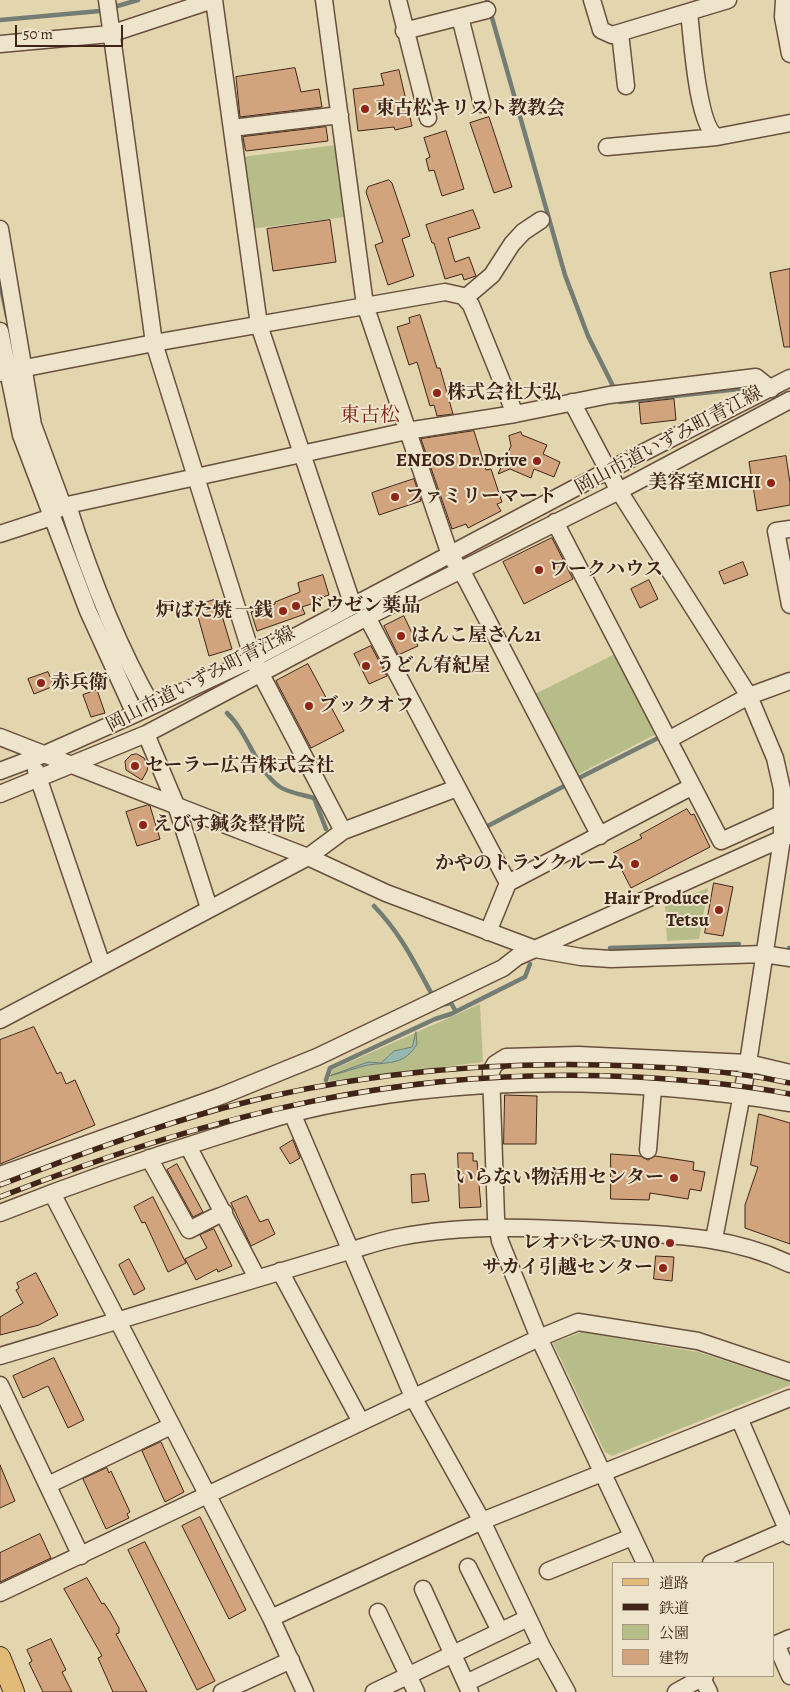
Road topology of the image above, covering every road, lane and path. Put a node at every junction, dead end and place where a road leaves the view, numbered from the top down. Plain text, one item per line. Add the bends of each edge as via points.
1 (213, 0) edge
2 (324, 0) edge
3 (398, 0) edge
4 (592, 0) edge
5 (728, 0) edge
6 (784, 0) edge
7 (107, 6) edge
8 (487, 10) dead end
9 (689, 12) junction
10 (460, 17) junction
11 (404, 31) junction
12 (620, 33) junction
13 (110, 34) junction
14 (0, 44) edge
15 (790, 54) edge
16 (626, 86) dead end
17 (482, 104) dead end
18 (340, 114) junction
19 (428, 118) dead end
20 (790, 123) edge
21 (232, 128) junction
22 (717, 137) junction
23 (607, 147) dead end
24 (541, 220) dead end
25 (0, 229) edge
26 (465, 298) junction
27 (365, 305) junction
28 (259, 325) junction
29 (0, 332) edge
30 (154, 342) junction
31 (11, 371) edge
32 (790, 378) edge
33 (771, 389) junction
34 (790, 400) edge
35 (572, 402) junction
36 (515, 414) junction
37 (407, 431) junction
38 (302, 454) junction
39 (607, 471) junction
40 (196, 477) junction
41 (619, 492) junction
42 (61, 510) junction
43 (555, 522) junction
44 (790, 529) edge
45 (0, 534) edge
46 (450, 555) junction
47 (462, 572) junction
48 (790, 605) edge
49 (353, 606) junction
50 (367, 617) junction
51 (257, 666) junction
52 (790, 681) edge
53 (749, 696) junction
54 (152, 706) junction
55 (135, 714) junction
56 (146, 734) junction
57 (666, 736) junction
58 (0, 737) edge
59 (38, 757) junction
60 (72, 765) junction
61 (0, 771) edge
62 (39, 780) junction
63 (691, 787) junction
64 (457, 788) junction
65 (0, 794) edge
66 (176, 805) junction
67 (787, 812) edge
68 (343, 831) junction
69 (600, 836) junction
70 (786, 837) edge
71 (308, 857) junction
72 (508, 883) junction
73 (209, 908) junction
74 (488, 932) junction
75 (535, 949) junction
76 (764, 954) junction
77 (790, 958) edge
78 (102, 965) junction
79 (0, 1020) edge
80 (748, 1063) junction
81 (790, 1073) edge
82 (492, 1085) junction
83 (653, 1088) junction
84 (742, 1095) junction
85 (790, 1103) edge
86 (292, 1113) junction
87 (188, 1146) junction
88 (648, 1150) dead end
89 (149, 1158) junction
90 (0, 1175) edge
91 (52, 1193) junction
92 (224, 1212) junction
93 (0, 1213) edge
94 (498, 1228) junction
95 (714, 1239) junction
96 (349, 1251) junction
97 (790, 1264) edge
98 (280, 1271) junction
99 (257, 1278) junction
100 (119, 1319) junction
101 (539, 1338) junction
102 (0, 1356) edge
103 (790, 1372) edge
104 (0, 1385) edge
105 (790, 1398) edge
106 (414, 1399) junction
107 (739, 1418) junction
108 (360, 1422) junction
109 (171, 1426) junction
110 (601, 1473) junction
111 (48, 1485) junction
112 (208, 1496) junction
113 (482, 1521) junction
114 (789, 1533) edge
115 (632, 1537) junction
116 (81, 1556) junction
117 (644, 1562) edge
118 (714, 1562) edge
119 (468, 1567) dead end
120 (548, 1571) dead end
121 (423, 1588) dead end
122 (0, 1594) edge
123 (378, 1612) dead end
124 (271, 1618) junction
125 (528, 1618) junction
126 (500, 1631) junction
127 (780, 1642) edge
128 (542, 1647) junction
129 (452, 1654) junction
130 (0, 1657) edge
131 (291, 1660) junction
132 (408, 1676) junction
133 (790, 1676) edge
134 (704, 1680) edge
135 (468, 1688) edge
136 (14, 1692) edge
137 (222, 1692) edge
138 (305, 1692) edge
139 (374, 1692) edge
140 (416, 1692) edge
141 (567, 1692) edge
142 (676, 1692) edge

1 - 13 street
1 - 21 street
2 - 18 street
3 - 11 street
4 - 12 street via 600,30 612,35
5 - 9 street
6 - 15 street via 783,17
7 - 13 street
8 - 10 street
9 - 12 street
9 - 22 street via 700,102 707,126
10 - 11 street
10 - 17 street
11 - 19 street
12 - 16 street
13 - 14 street
13 - 30 street
18 - 21 street
18 - 27 street
20 - 22 street
21 - 28 street
22 - 23 street
24 - 26 street via 517,238 492,275
25 - 31 street
26 - 27 street via 445,292
26 - 36 street via 471,305
27 - 28 street
27 - 37 street
28 - 30 street
28 - 38 street
29 - 31 street
30 - 31 street
30 - 40 street
31 - 42 street
32 - 33 street, 岡山市道いずみ町青江線
33 - 35 street via 756,377
33 - 39 street, 岡山市道いずみ町青江線
34 - 41 street, 岡山市道いずみ町青江線
35 - 36 street
35 - 39 street
36 - 37 street
37 - 38 street
37 - 46 street
38 - 40 street
38 - 49 street
39 - 41 street
39 - 46 street, 岡山市道いずみ町青江線
40 - 42 street
40 - 51 street
41 - 43 street, 岡山市道いずみ町青江線
41 - 53 street
42 - 45 street
42 - 54 street
42 - 55 street via 88,611
43 - 47 street, 岡山市道いずみ町青江線
43 - 57 street
44 - 48 street via 776,531
46 - 47 street
46 - 49 street, 岡山市道いずみ町青江線
47 - 50 street, 岡山市道いずみ町青江線
47 - 69 street
49 - 51 street, 岡山市道いずみ町青江線
50 - 51 street, 岡山市道いずみ町青江線
50 - 64 street
51 - 54 street, 岡山市道いずみ町青江線
51 - 56 street, 岡山市道いずみ町青江線
51 - 68 street
52 - 53 street
53 - 57 street
53 - 67 street via 775,758
54 - 55 street, 岡山市道いずみ町青江線
55 - 59 street, 岡山市道いずみ町青江線
56 - 60 street, 岡山市道いずみ町青江線
56 - 66 street
57 - 63 street
58 - 59 street
59 - 60 street
59 - 61 street, 岡山市道いずみ町青江線
59 - 62 street
60 - 62 street, 岡山市道いずみ町青江線
60 - 66 street
62 - 65 street, 岡山市道いずみ町青江線
62 - 78 street
63 - 67 street via 721,842
63 - 69 street
64 - 68 street
64 - 72 street
66 - 71 street
66 - 73 street
67 - 70 street
68 - 71 street
69 - 72 street
70 - 75 street
70 - 76 street
71 - 73 street
71 - 74 street via 386,893
72 - 74 street
73 - 78 street
74 - 75 street
75 - 76 street via 612,960
75 - 90 street via 503,968 317,1057 221,1096
76 - 77 street
76 - 80 street
78 - 79 street
80 - 81 street
80 - 82 street via 578,1055 506,1057 491,1071
80 - 84 street
82 - 83 street
82 - 86 street via 384,1095
82 - 94 street
83 - 84 street
83 - 88 street
84 - 85 street
84 - 95 street
86 - 87 street
86 - 96 street
87 - 89 street
87 - 92 street
89 - 91 street
89 - 92 street via 189,1230
91 - 93 street
91 - 100 street
92 - 99 street
94 - 95 street
94 - 96 street via 400,1237
94 - 101 street via 500,1241
95 - 97 street via 744,1246
96 - 98 street
96 - 106 street
98 - 99 street
98 - 108 street
99 - 100 street
100 - 102 street
100 - 109 street
101 - 103 street via 578,1322 698,1341
101 - 106 street
101 - 110 street
104 - 111 street
105 - 107 street
106 - 108 street
106 - 113 street
107 - 110 street
107 - 114 street
108 - 112 street
109 - 111 street
109 - 112 street
110 - 113 street
110 - 115 street
111 - 116 street
112 - 116 street
112 - 124 street
113 - 124 street
113 - 125 street
114 - 118 street
115 - 117 street
115 - 120 street
116 - 122 street
119 - 126 street
121 - 129 street
123 - 132 street
124 - 131 street
125 - 126 street
125 - 128 street
126 - 129 street
127 - 133 street
128 - 135 street
128 - 141 street
129 - 132 street
129 - 135 street
130 - 136 main road
131 - 137 street
131 - 138 street
132 - 139 street
132 - 140 street
134 - 142 street

